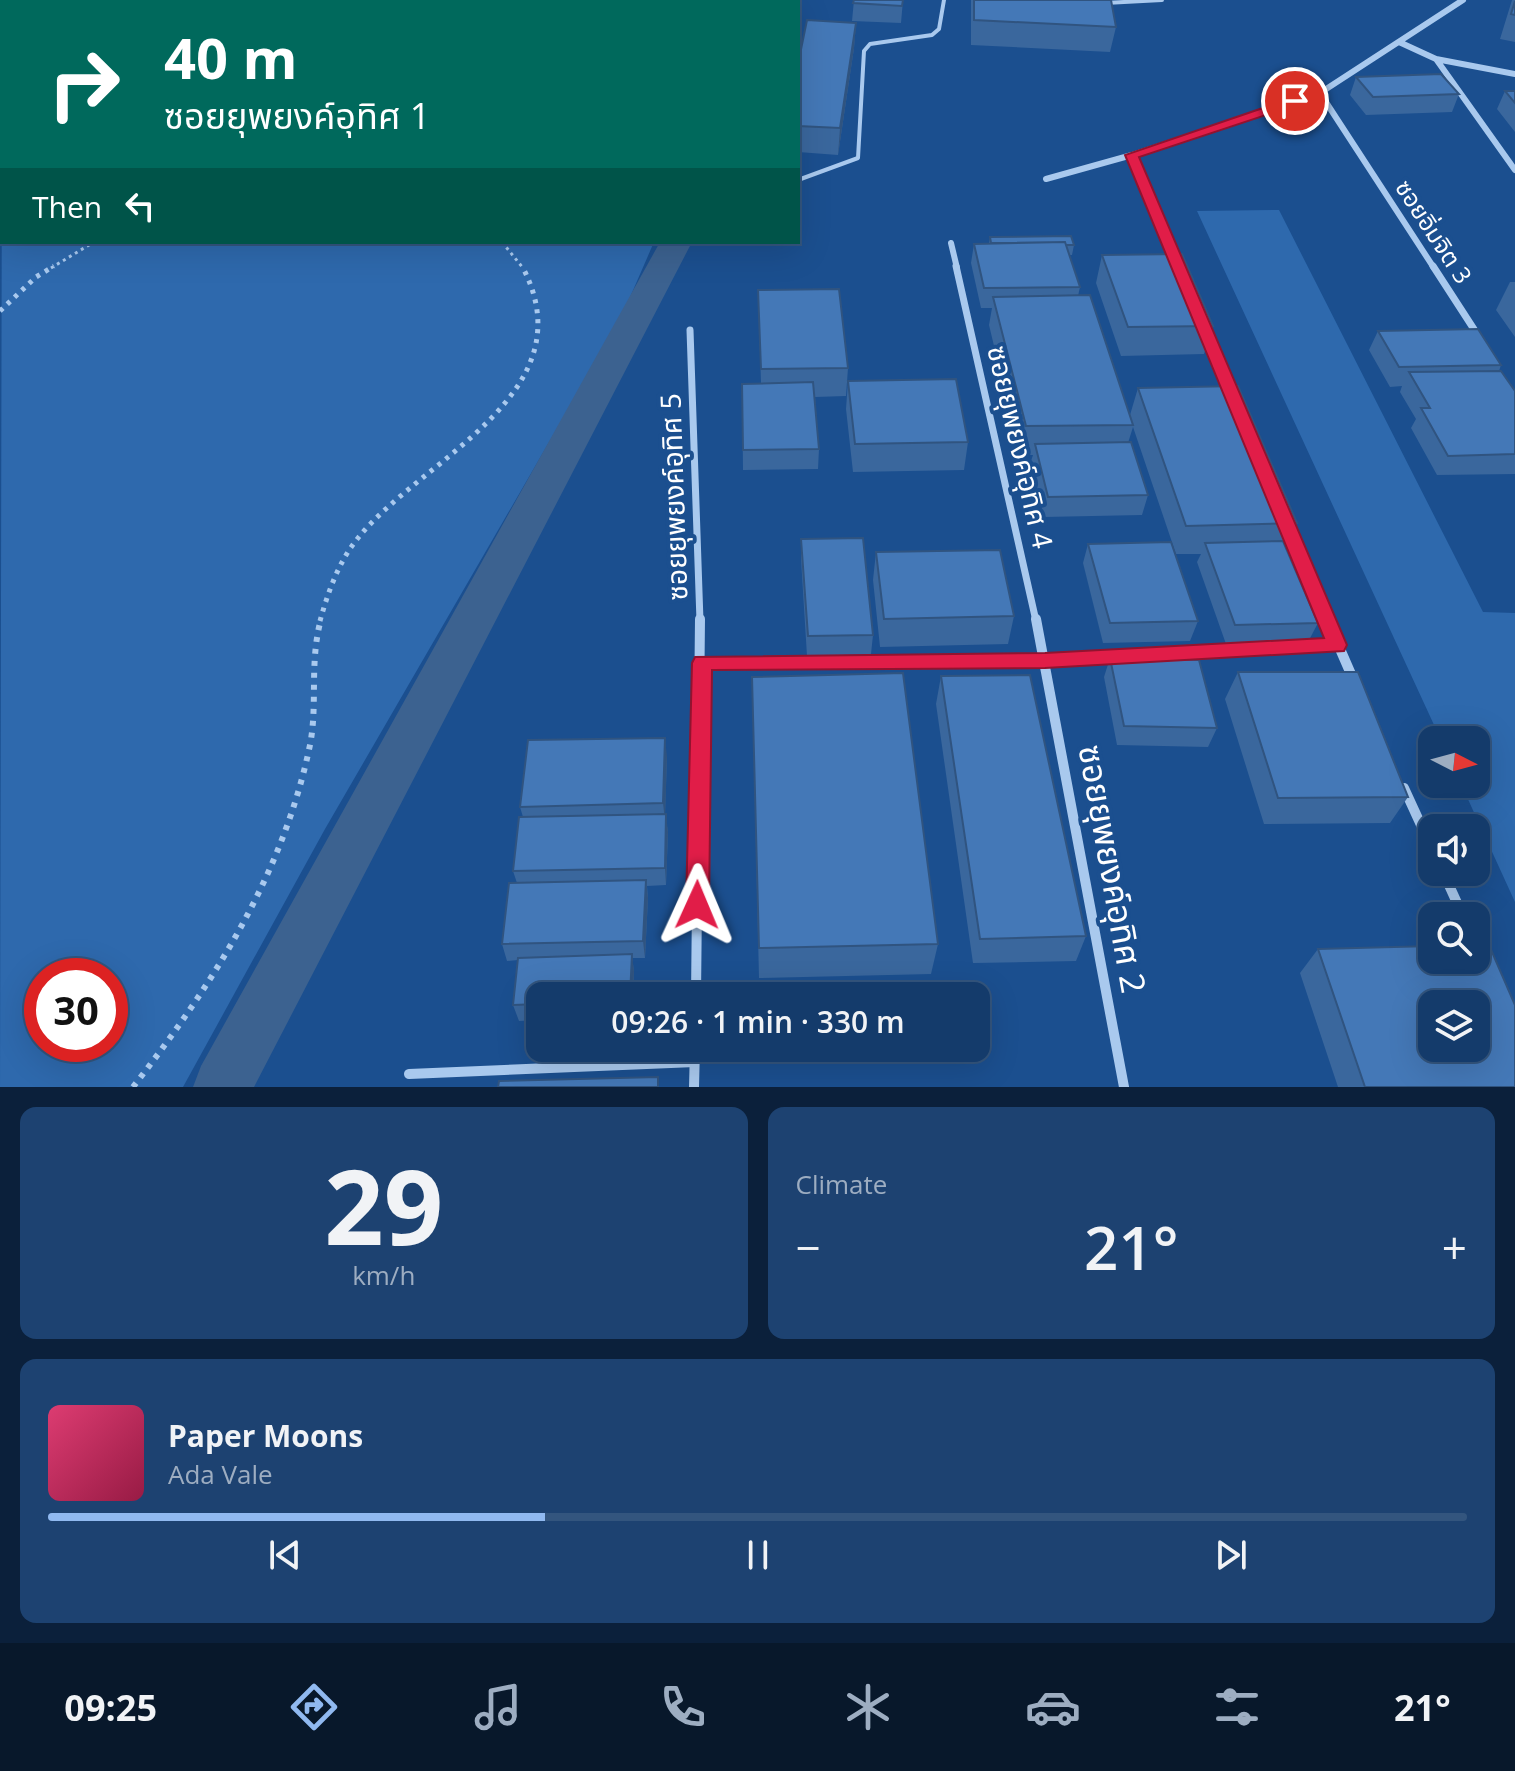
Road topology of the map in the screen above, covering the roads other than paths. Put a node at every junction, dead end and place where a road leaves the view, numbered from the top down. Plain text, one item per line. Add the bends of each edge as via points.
1 (944, 0) edge
2 (1162, 0) edge
3 (1463, 0) edge
4 (1095, 3) edge
5 (1399, 42) junction
6 (1436, 59) junction
7 (1515, 74) edge
8 (1320, 93) junction
9 (1132, 155) junction
10 (1515, 170) edge
11 (800, 179) edge
12 (1046, 179) dead end
13 (951, 243) dead end
14 (1180, 270) edge
15 (1198, 314) edge
16 (690, 330) dead end
17 (1481, 339) edge
18 (1235, 400) edge
19 (1283, 516) edge
20 (1337, 645) junction
21 (1045, 660) junction
22 (702, 663) junction
23 (1356, 686) edge
24 (1400, 781) edge
25 (1418, 819) edge
26 (696, 982) edge
27 (695, 1062) joint
28 (409, 1074) dead end
29 (694, 1087) edge
30 (1124, 1087) edge

1 - 11 lane via 939,29 932,35 870,44 864,51 858,158
2 - 4 lane
3 - 5 street
5 - 6 street
5 - 8 street
6 - 7 street
6 - 10 street
8 - 9 street
8 - 17 street, ซอยอิ่มจิต 3
9 - 12 street
9 - 14 street
13 - 21 street, ซอยยุพยงค์อุทิศ 4
15 - 18 street
16 - 22 street, ซอยยุพยงค์อุทิศ 5
19 - 20 street
20 - 21 street
20 - 23 street
21 - 22 street
21 - 30 street, ซอยยุพยงค์อุทิศ 2
22 - 26 street, ซอยยุพยงค์อุทิศ 5
24 - 25 street
27 - 28 street
27 - 29 street

